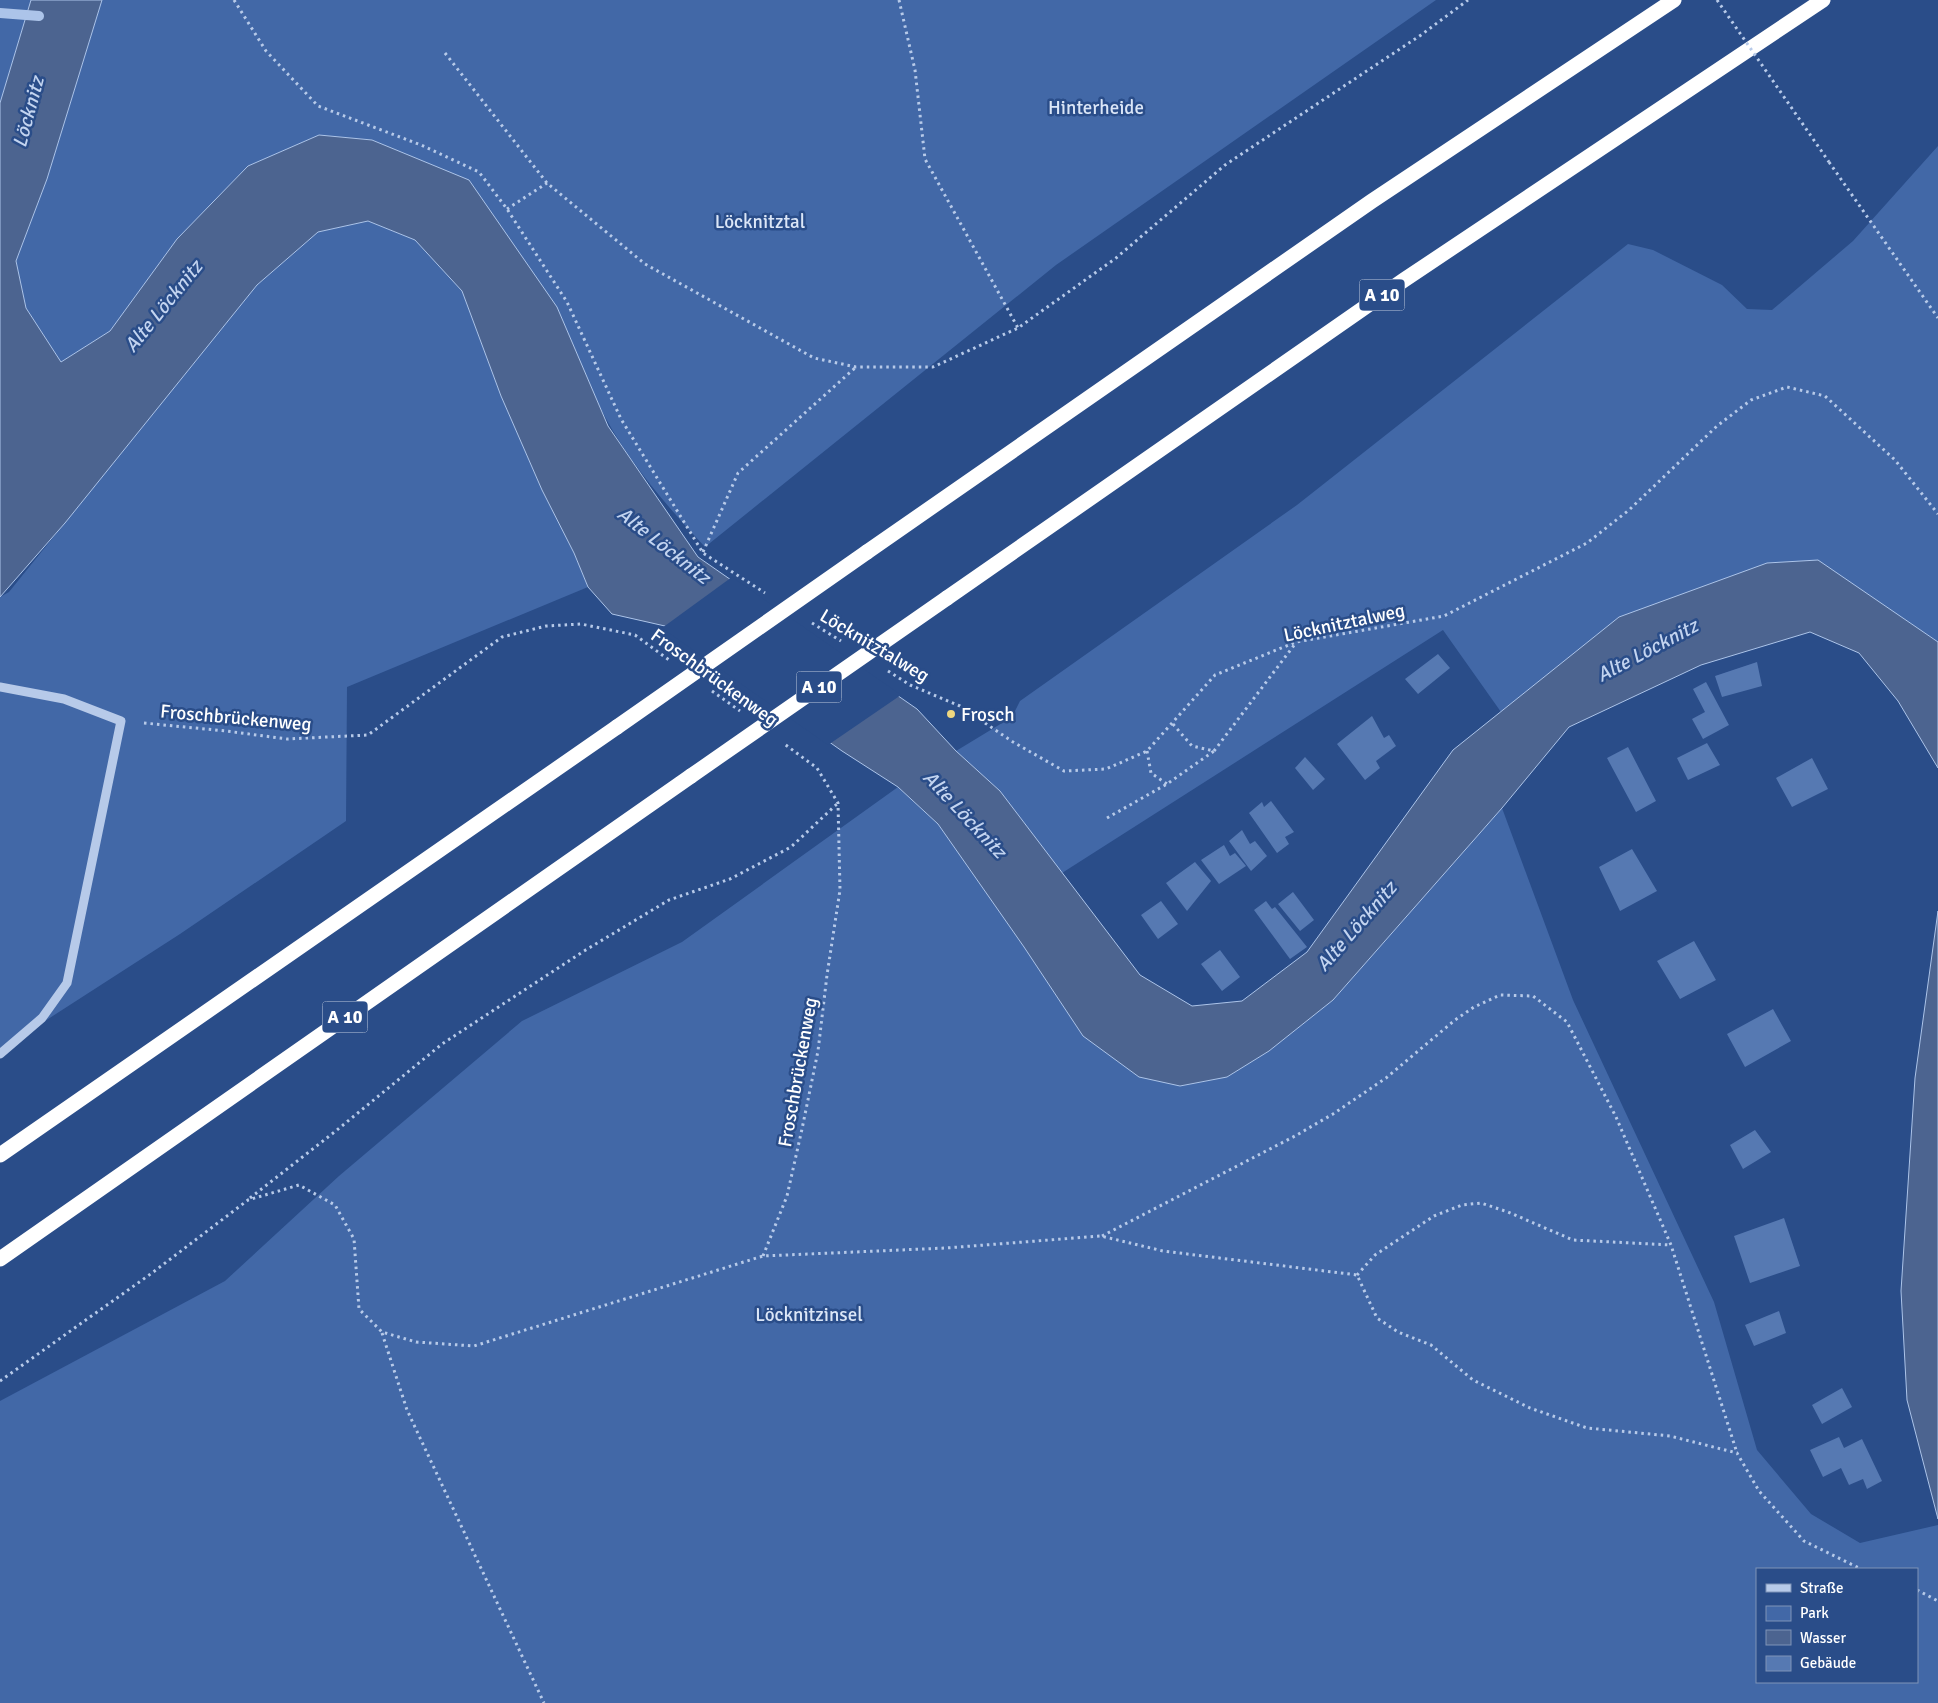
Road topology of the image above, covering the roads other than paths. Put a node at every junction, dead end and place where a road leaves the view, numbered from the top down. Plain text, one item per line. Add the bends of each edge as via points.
1 (1674, 0) edge
2 (1823, 0) edge
3 (0, 686) edge
4 (0, 1054) edge
5 (0, 1155) edge
6 (0, 1258) edge

1 - 5 highway, bridge via 1372,201
2 - 6 highway, A 10, bridge via 1404,280
3 - 4 lane via 64,699 121,721 67,983 42,1018

